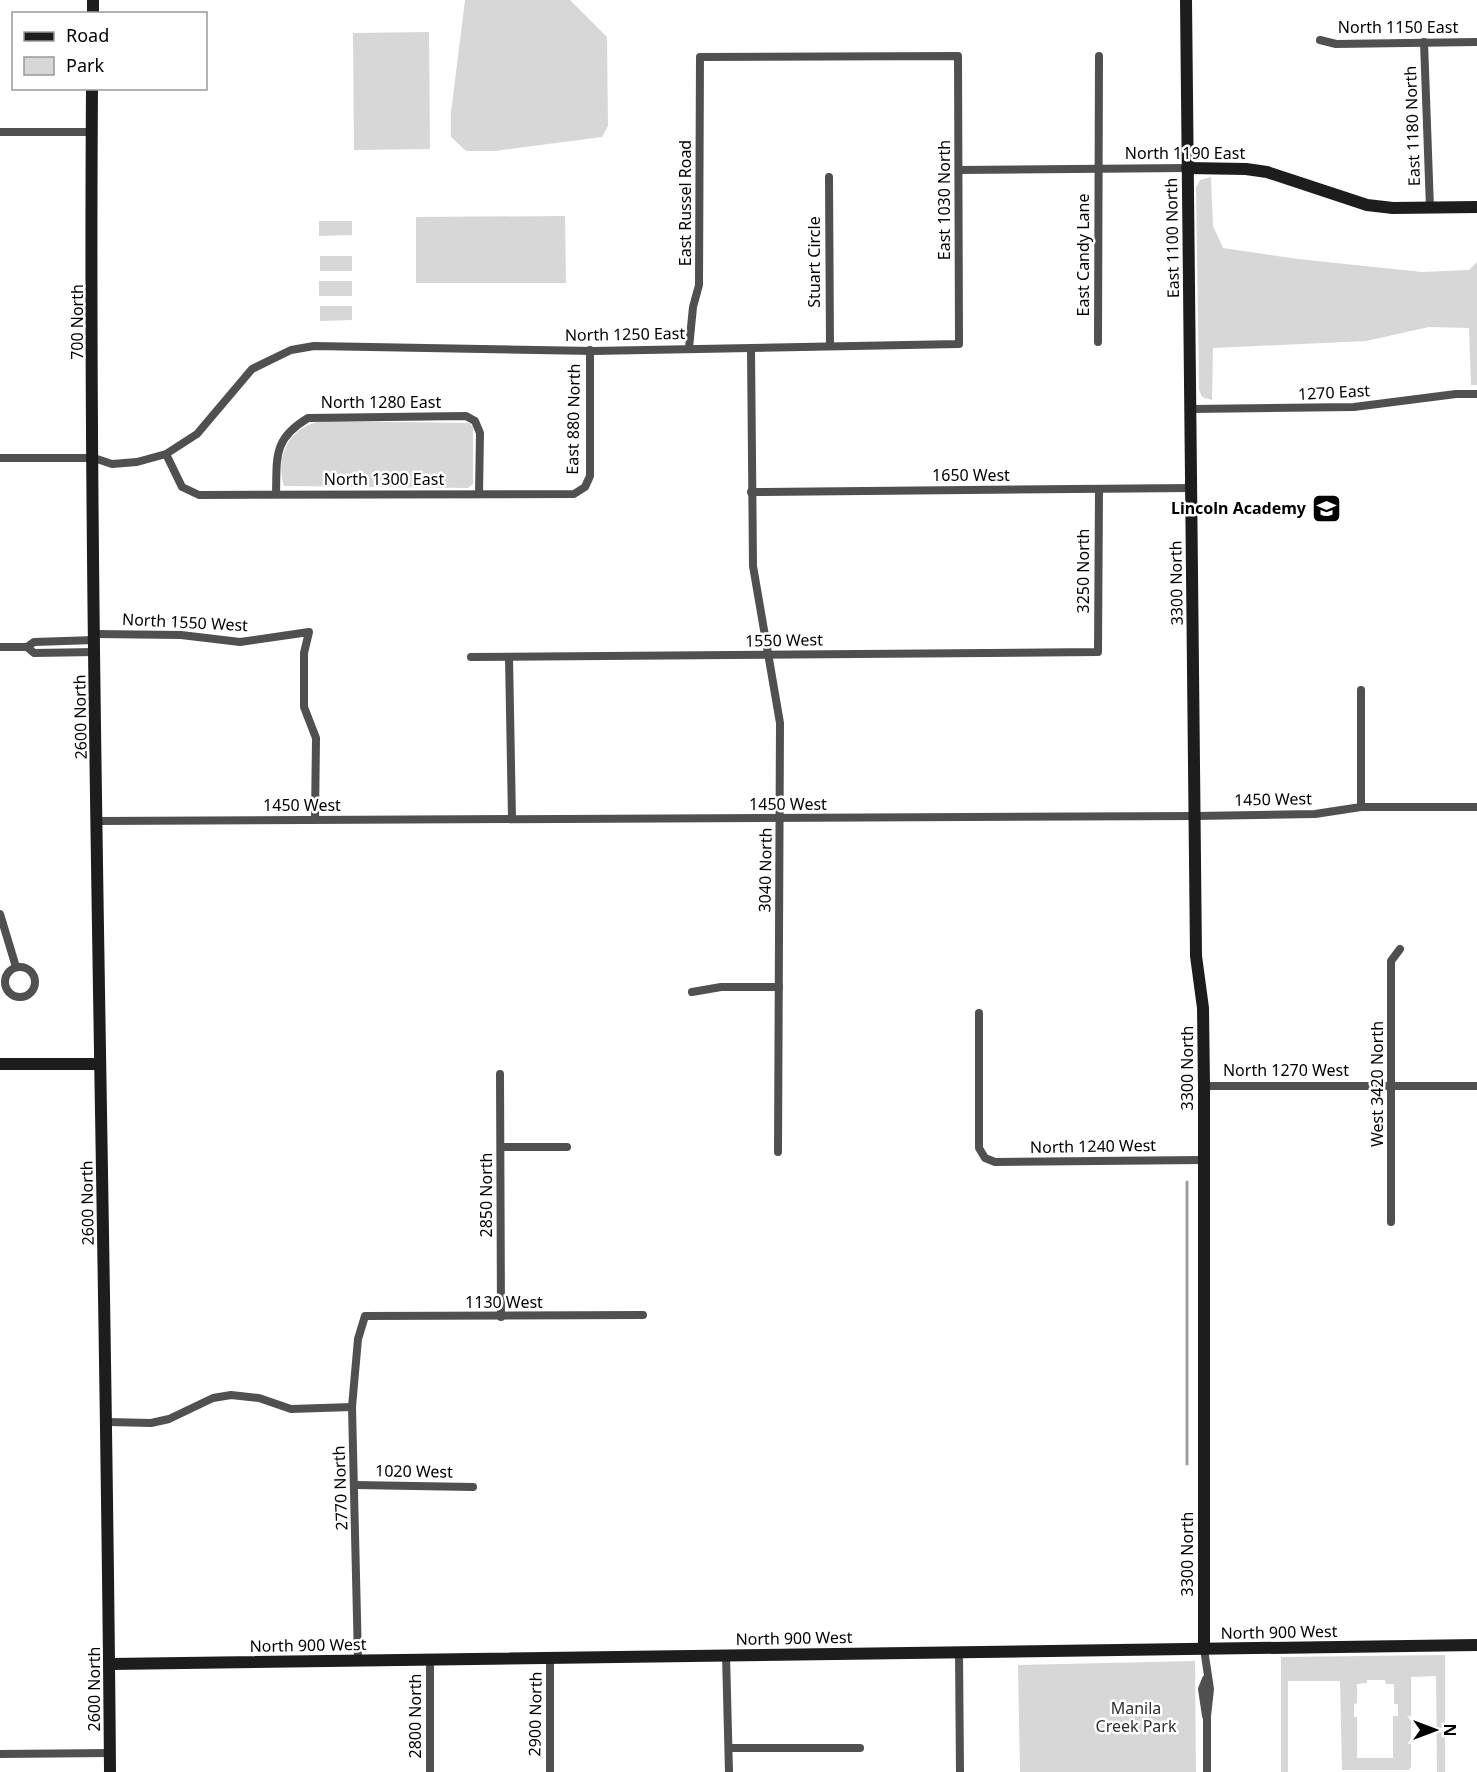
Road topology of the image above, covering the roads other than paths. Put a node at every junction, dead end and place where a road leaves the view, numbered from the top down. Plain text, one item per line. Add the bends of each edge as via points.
1 (1186, 0) edge
2 (1320, 40) dead end
3 (1425, 42) junction
4 (1477, 42) edge
5 (958, 56) joint
6 (1099, 56) dead end
7 (92, 90) edge
8 (0, 132) edge
9 (92, 132) junction
10 (1187, 168) junction
11 (1098, 169) junction
12 (958, 170) junction
13 (829, 177) dead end
14 (1477, 207) edge
15 (1430, 208) junction
16 (1098, 342) dead end
17 (959, 344) joint
18 (830, 346) junction
19 (689, 348) junction
20 (751, 349) junction
21 (590, 350) junction
22 (1477, 394) edge
23 (1191, 409) junction
24 (166, 454) junction
25 (0, 458) edge
26 (94, 458) junction
27 (1191, 475) joint
28 (585, 487) joint
29 (1191, 488) junction
30 (1099, 490) junction
31 (751, 492) junction
32 (276, 494) junction
33 (479, 494) junction
34 (95, 555) joint
35 (95, 642) junction
36 (0, 647) edge
37 (1098, 652) joint
38 (767, 656) junction
39 (471, 657) dead end
40 (509, 657) junction
41 (1361, 690) dead end
42 (1361, 807) junction
43 (1477, 807) edge
44 (1196, 816) junction
45 (315, 819) junction
46 (512, 819) junction
47 (781, 819) junction
48 (98, 821) junction
49 (0, 914) edge
50 (1400, 949) dead end
51 (16, 967) dead end
52 (779, 987) junction
53 (692, 992) dead end
54 (979, 1013) dead end
55 (0, 1064) edge
56 (100, 1064) junction
57 (500, 1074) dead end
58 (1392, 1085) junction
59 (1204, 1086) junction
60 (1477, 1086) edge
61 (501, 1147) junction
62 (567, 1147) dead end
63 (778, 1152) dead end
64 (1203, 1160) junction
65 (1391, 1222) dead end
66 (643, 1315) dead end
67 (365, 1316) joint
68 (501, 1317) junction
69 (352, 1407) junction
70 (108, 1422) junction
71 (355, 1485) junction
72 (472, 1487) dead end
73 (1477, 1645) edge
74 (1204, 1649) junction
75 (959, 1652) junction
76 (726, 1655) junction
77 (550, 1657) junction
78 (430, 1659) junction
79 (358, 1660) junction
80 (110, 1664) junction
81 (729, 1748) junction
82 (860, 1748) dead end
83 (110, 1753) junction
84 (0, 1754) edge
85 (110, 1772) edge
86 (430, 1772) edge
87 (550, 1772) edge
88 (729, 1772) edge
89 (960, 1772) edge
90 (1207, 1772) edge

1 - 10 street, East 1100 North
2 - 3 street, North 1150 East via 1336,44
3 - 4 street, North 1150 East
3 - 15 street, East 1180 North
5 - 12 street, East 1030 North
5 - 19 street, East Russel Road via 700,57 699,285
6 - 11 street, East Candy Lane
7 - 9 street, 700 North
8 - 9 street
9 - 26 street, 700 North
10 - 11 street, North 1190 East
10 - 15 street, North 1190 East via 1267,172 1367,206
10 - 23 street, East 1100 North
11 - 12 street, North 1190 East
11 - 16 street, East Candy Lane
12 - 17 street, East 1030 North
13 - 18 street, Stuart Circle
14 - 15 street, North 1190 East
17 - 18 street, North 1250 East
18 - 20 street, North 1250 East
19 - 20 street, North 1250 East
19 - 21 street, North 1250 East
20 - 31 street, 3040 North
21 - 24 street, North 1250 East via 314,346 291,350 252,369 197,434
21 - 28 street, East 880 North via 590,476
22 - 23 street, 1270 East via 1354,407
23 - 27 street, East 1100 North
24 - 26 street via 111,464
24 - 32 street, North 1300 East via 182,488 198,495
25 - 26 street
26 - 34 street, 700 North
27 - 29 street, 3300 North
28 - 33 street, North 1300 East via 574,494
29 - 30 street, 1650 West
29 - 44 street, 3300 North
30 - 31 street, 1650 West
30 - 37 street, 3250 North
31 - 38 street, 3040 North via 753,566
32 - 33 street, North 1300 East
32 - 33 street, North 1280 East via 277,453 289,429 308,418 466,416 475,421 480,433
34 - 35 street, 2600 North
35 - 36 street, North 1550 West via 34,653 27,647
35 - 45 street, North 1550 West via 182,635 240,642 309,632 304,653 304,707 316,738
35 - 48 street, 2600 North
37 - 38 street, 1550 West
38 - 40 street, 1550 West
38 - 47 street, 3040 North via 780,723
39 - 40 street, 1550 West
40 - 46 street
41 - 42 street
42 - 43 street, 1450 West
42 - 44 street, 1450 West via 1315,814
44 - 47 street, 1450 West
44 - 59 street, 3300 North via 1196,956 1203,1008
45 - 46 street, 1450 West
45 - 48 street, 1450 West
46 - 47 street, 1450 West
47 - 52 street, 3040 North
48 - 56 street, 2600 North
49 - 51 street
50 - 58 street, West 3420 North via 1391,961
52 - 53 street via 721,987
52 - 63 street, 3040 North
54 - 64 street, North 1240 West via 980,1148 985,1158 994,1162
55 - 56 street
56 - 70 street, 2600 North
57 - 61 street, 2850 North
58 - 59 street, North 1270 West
58 - 60 street, North 1270 West
58 - 65 street, West 3420 North
59 - 64 street, 3300 North
61 - 62 street
61 - 68 street, 2850 North
64 - 74 street, 3300 North
66 - 68 street, 1130 West
67 - 68 street, 1130 West
67 - 69 street, 2770 North via 358,1339
69 - 70 street via 291,1409 259,1398 231,1395 213,1398 169,1419 151,1423
69 - 71 street, 2770 North
70 - 80 street, 2600 North
71 - 72 street, 1020 West
71 - 79 street, 2770 North
73 - 74 street, North 900 West
74 - 75 street, North 900 West
74 - 90 street via 1210,1689 1206,1716
75 - 76 street, North 900 West
75 - 89 street
76 - 77 street, North 900 West
76 - 81 street
77 - 78 street, North 900 West
77 - 87 street, 2900 North
78 - 79 street, North 900 West
78 - 86 street, 2800 North
79 - 80 street, North 900 West
80 - 83 street, 2600 North
81 - 82 street
81 - 88 street
83 - 84 street
83 - 85 street, 2600 North

